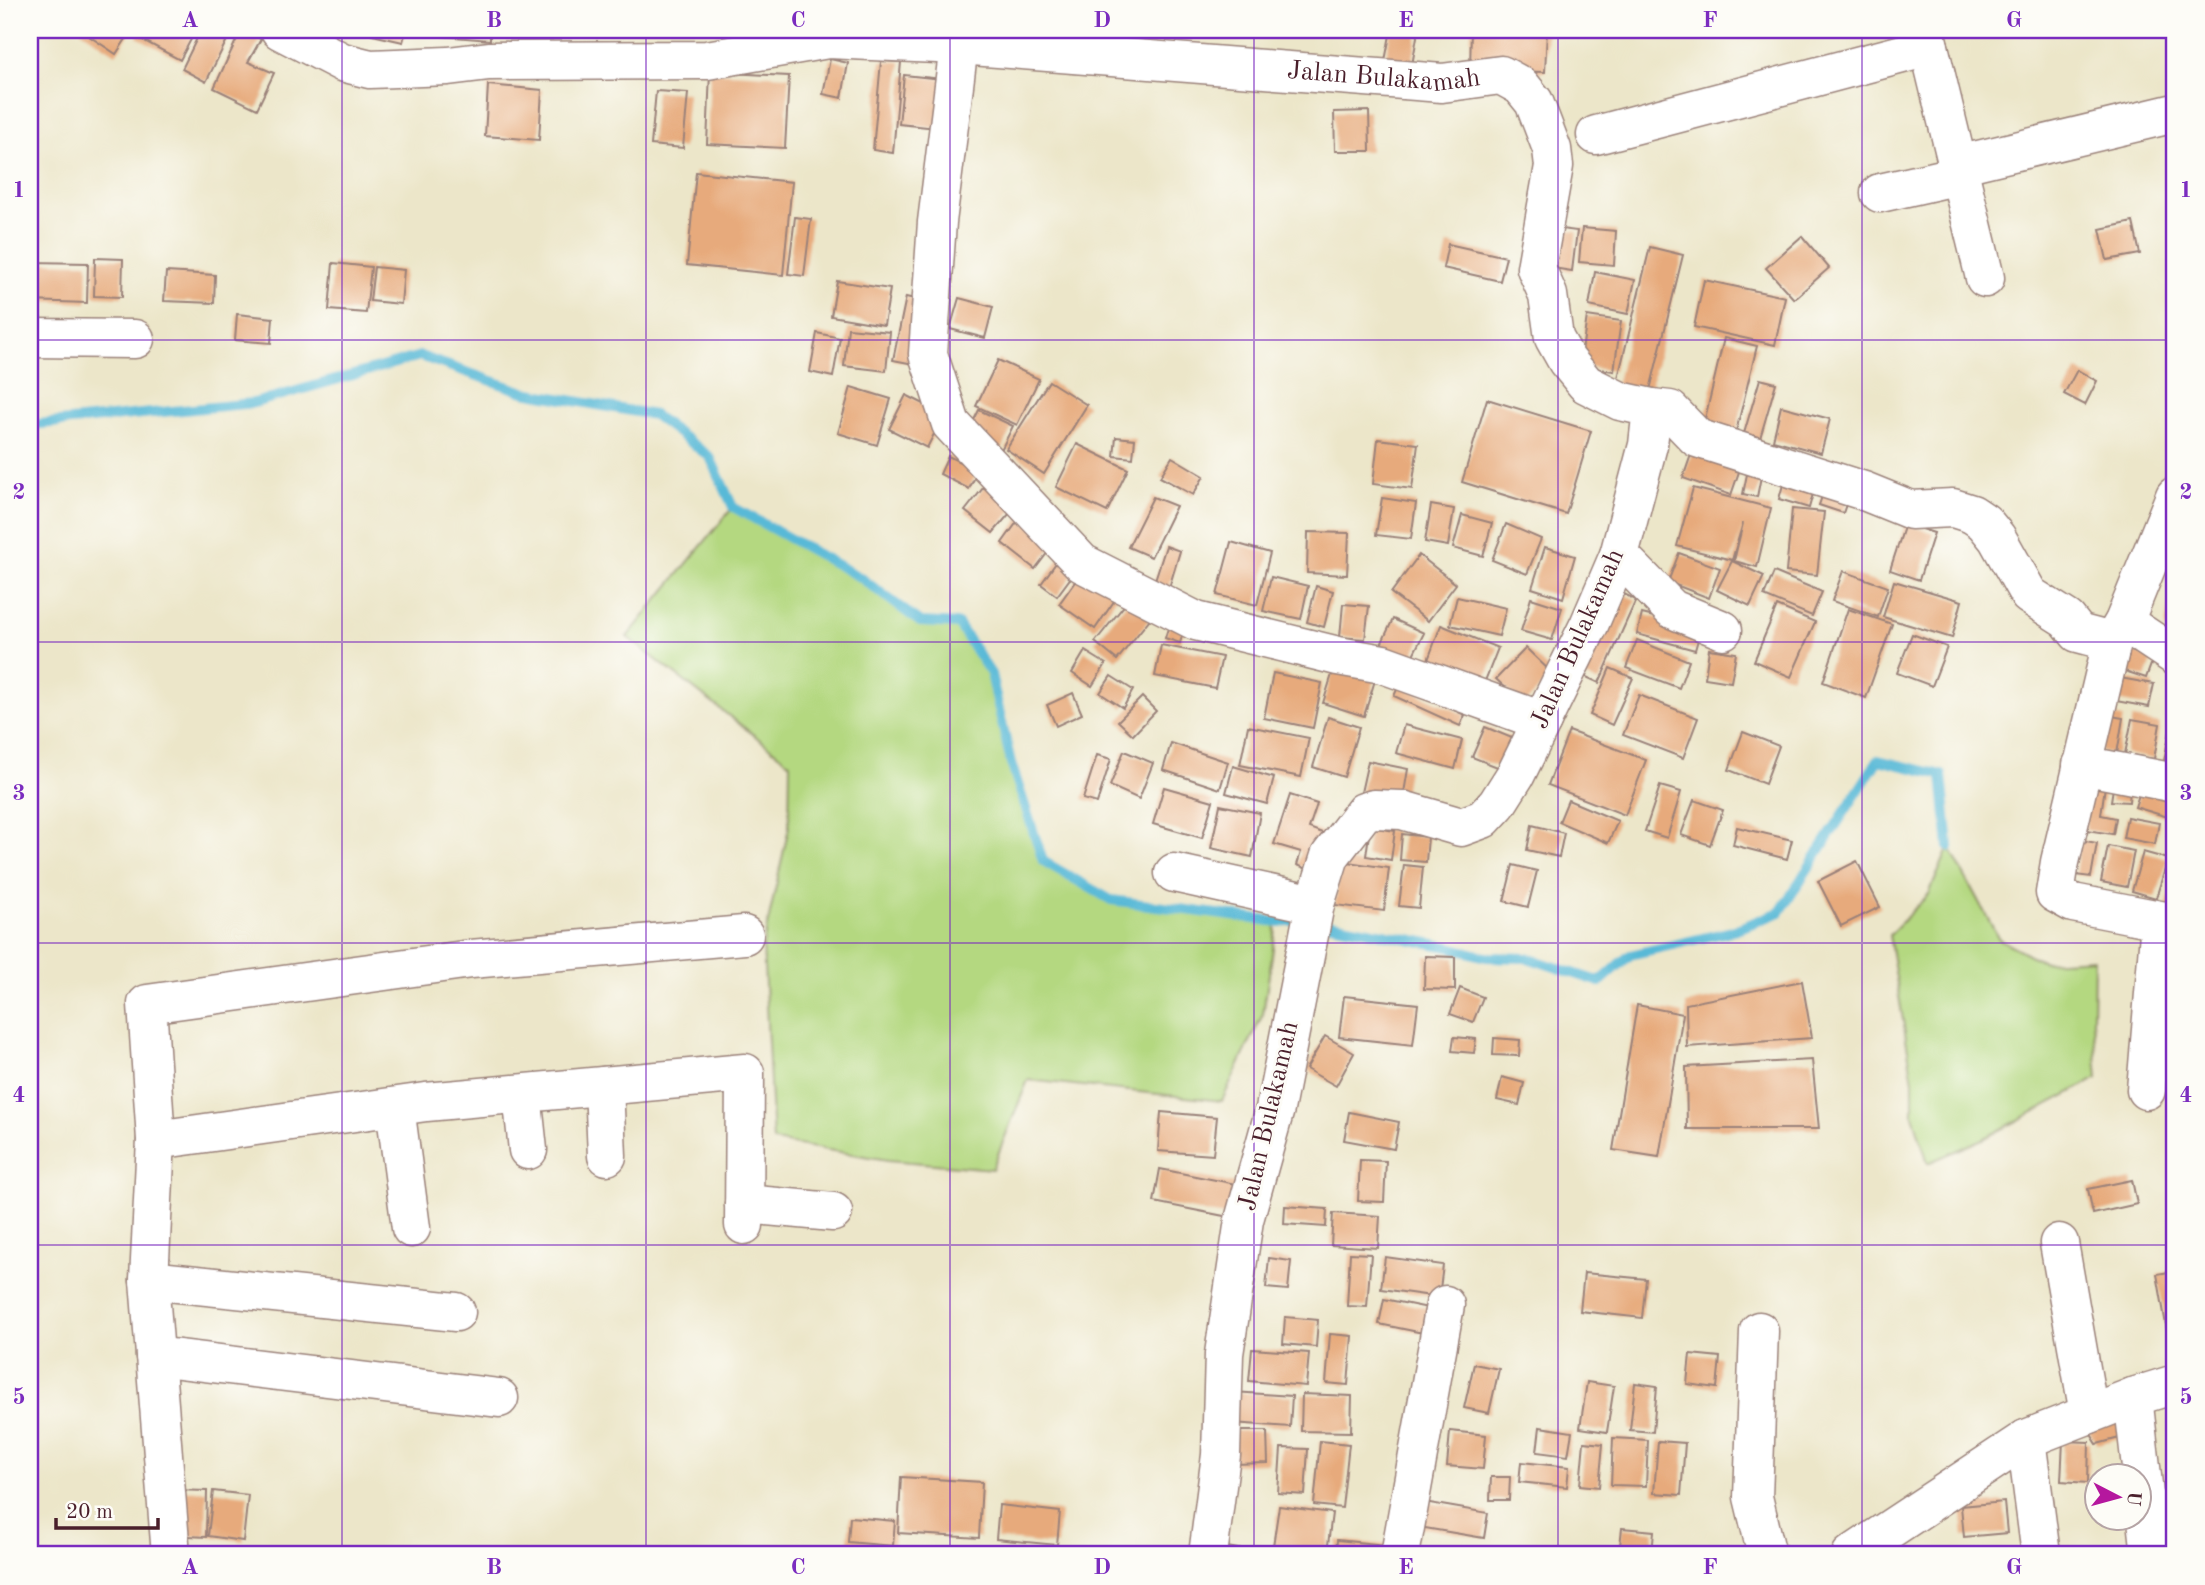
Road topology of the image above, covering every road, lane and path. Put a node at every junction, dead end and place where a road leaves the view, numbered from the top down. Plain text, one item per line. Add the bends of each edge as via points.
1 (280, 30) edge
2 (1935, 36) edge
3 (959, 45) junction
4 (2175, 113) edge
5 (1595, 135) dead end
6 (1959, 170) junction
7 (1880, 193) dead end
8 (1985, 278) dead end
9 (30, 338) edge
10 (135, 340) dead end
11 (1652, 408) junction
12 (2174, 501) edge
13 (1619, 555) junction
14 (1723, 630) dead end
15 (2118, 632) junction
16 (2175, 656) edge
17 (1542, 722) junction
18 (2082, 765) junction
19 (2175, 783) edge
20 (1174, 873) dead end
21 (1315, 904) junction
22 (2168, 922) edge
23 (744, 935) dead end
24 (604, 1086) junction
25 (2146, 1090) dead end
26 (522, 1094) junction
27 (395, 1107) junction
28 (156, 1140) junction
29 (528, 1150) dead end
30 (607, 1156) dead end
31 (833, 1212) dead end
32 (411, 1228) dead end
33 (2059, 1243) dead end
34 (149, 1280) junction
35 (1445, 1305) dead end
36 (456, 1312) dead end
37 (1759, 1331) dead end
38 (155, 1356) junction
39 (2175, 1384) edge
40 (2133, 1397) junction
41 (499, 1398) dead end
42 (2089, 1414) junction
43 (2026, 1439) junction
44 (171, 1555) edge
45 (1208, 1555) edge
46 (1400, 1555) edge
47 (1767, 1555) edge
48 (1851, 1555) edge
49 (2041, 1555) edge
50 (2151, 1555) edge

1 - 3 street, Jalan Bulakamah via 342,62 370,69 489,61 707,60 828,39
2 - 5 street
2 - 6 street
3 - 11 street, Jalan Bulakamah via 1442,83 1501,75 1521,86 1534,102 1552,149 1553,182 1536,268 1548,295 1554,338 1586,384 1620,401
3 - 17 street via 937,222 928,354 951,424 1082,563 1196,621 1383,664
4 - 6 street
6 - 7 street
6 - 8 street
9 - 10 street
11 - 13 street, Jalan Bulakamah via 1648,445
11 - 15 street via 1670,410 1698,438 1911,510 1953,508 1972,514 1997,538 2029,595 2067,619 2078,633
12 - 15 street
13 - 14 street via 1672,609
13 - 17 street, Jalan Bulakamah
15 - 16 street
15 - 18 street
17 - 21 street, Jalan Bulakamah via 1497,804 1474,825 1461,827 1402,810 1364,812 1330,856
18 - 19 street
18 - 22 street via 2055,893 2073,903
20 - 21 street
21 - 45 street, Jalan Bulakamah via 1275,1109 1244,1220 1224,1354 1221,1455
22 - 25 street
23 - 28 street via 471,959 147,1004
24 - 26 street
24 - 30 street
24 - 31 street via 744,1073 744,1214
26 - 27 street
26 - 29 street
27 - 28 street
27 - 32 street
28 - 34 street
33 - 42 street
34 - 36 street
34 - 38 street
35 - 46 street
37 - 47 street via 1753,1497
38 - 41 street
38 - 44 street
39 - 40 street
40 - 42 street
40 - 50 street
42 - 43 street
43 - 48 street
43 - 49 street

